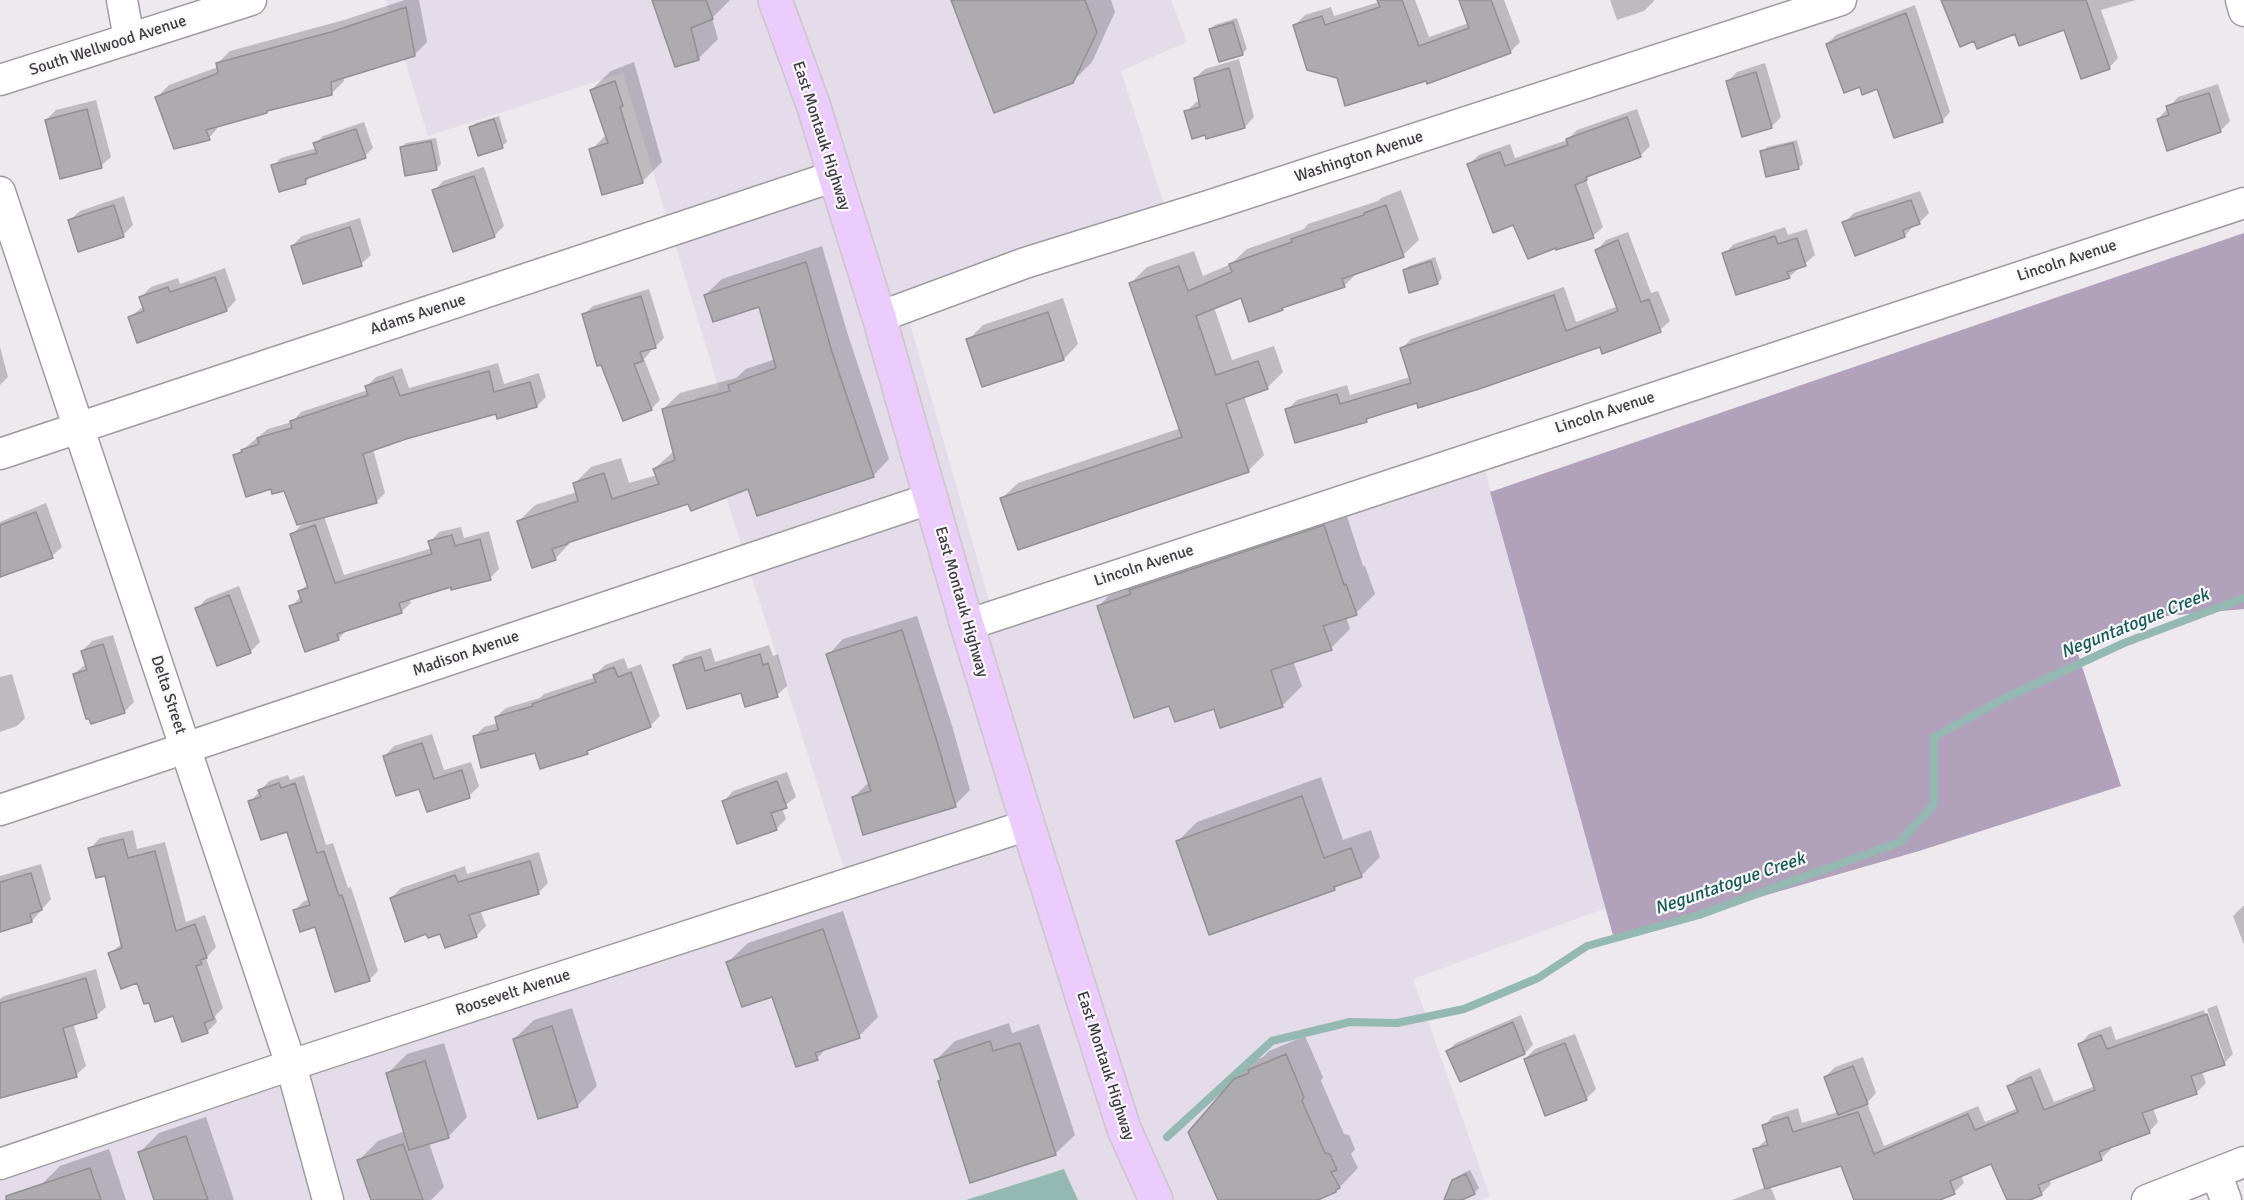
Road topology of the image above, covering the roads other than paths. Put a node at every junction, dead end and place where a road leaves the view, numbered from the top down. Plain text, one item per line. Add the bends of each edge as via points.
1 (122, 0) edge
2 (251, 0) edge
3 (774, 0) edge
4 (1841, 0) edge
5 (2241, 0) edge
6 (2244, 11) edge
7 (129, 39) junction
8 (0, 80) edge
9 (836, 176) junction
10 (0, 192) edge
11 (2244, 203) edge
12 (879, 317) junction
13 (79, 427) junction
14 (0, 454) edge
15 (932, 498) junction
16 (967, 625) junction
17 (186, 747) junction
18 (0, 810) edge
19 (1028, 825) junction
20 (291, 1065) junction
21 (2244, 1162) edge
22 (0, 1164) edge
23 (2221, 1187) edge
24 (328, 1200) edge
25 (1156, 1200) edge
26 (2147, 1200) edge

1 - 7 street
2 - 7 street, South Wellwood Avenue
3 - 9 main road, East Montauk Highway
4 - 12 street, Washington Avenue via 1025,263
5 - 6 street
7 - 8 street, South Wellwood Avenue
9 - 12 main road, East Montauk Highway
9 - 13 street, Adams Avenue
10 - 13 street, Delta Street
11 - 16 street, Lincoln Avenue
12 - 15 main road, East Montauk Highway
13 - 14 street, Adams Avenue
13 - 17 street, Delta Street
15 - 16 main road, East Montauk Highway
15 - 17 street, Madison Avenue
16 - 19 main road, East Montauk Highway
17 - 18 street, Madison Avenue
17 - 20 street, Delta Street
19 - 20 street, Roosevelt Avenue
19 - 25 main road, East Montauk Highway via 1124,1129
20 - 22 street, Roosevelt Avenue
20 - 24 street, Delta Street
21 - 23 street
23 - 26 street

